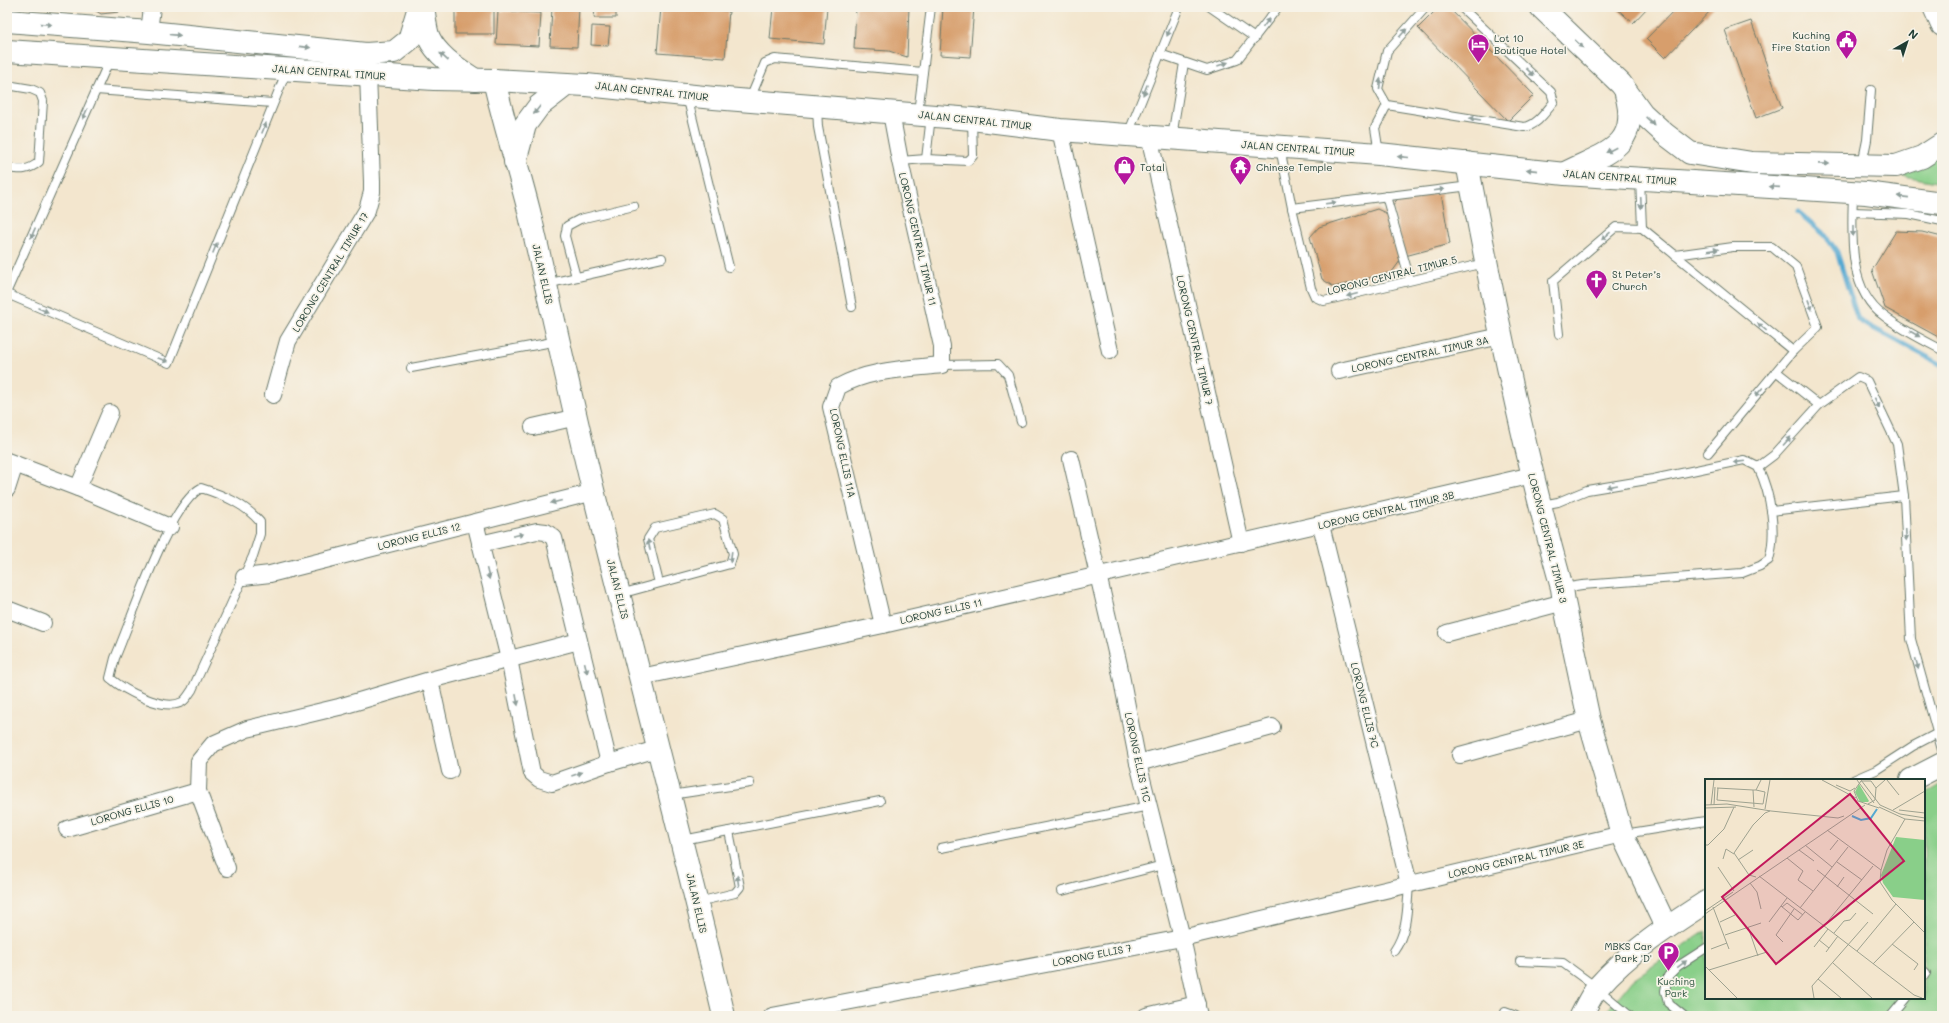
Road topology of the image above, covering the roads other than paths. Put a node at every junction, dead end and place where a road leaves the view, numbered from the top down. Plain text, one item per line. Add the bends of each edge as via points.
1 (152, 7) edge
2 (418, 7) edge
3 (423, 7) edge
4 (931, 7) edge
5 (1179, 7) edge
6 (1210, 7) edge
7 (1277, 7) edge
8 (1426, 7) edge
9 (1461, 7) edge
10 (1541, 7) edge
11 (1934, 7) edge
12 (7, 21) edge
13 (1942, 25) edge
14 (149, 32) junction
15 (1256, 38) junction
16 (7, 51) edge
17 (1160, 54) junction
18 (110, 58) junction
19 (1184, 62) junction
20 (287, 69) junction
21 (922, 72) junction
22 (368, 74) junction
23 (485, 80) junction
24 (7, 85) edge
25 (566, 85) junction
26 (96, 90) junction
27 (1871, 90) dead end
28 (1625, 91) junction
29 (686, 95) junction
30 (749, 100) junction
31 (273, 103) junction
32 (1387, 105) junction
33 (817, 107) junction
34 (891, 113) junction
35 (924, 115) junction
36 (972, 119) junction
37 (1060, 130) junction
38 (1138, 135) junction
39 (1171, 138) junction
40 (1942, 144) edge
41 (1280, 147) junction
42 (1379, 154) junction
43 (926, 159) junction
44 (900, 161) junction
45 (515, 162) junction
46 (1467, 163) junction
47 (1861, 165) junction
48 (7, 168) edge
49 (1564, 174) junction
50 (1640, 178) junction
51 (1471, 186) junction
52 (1386, 196) junction
53 (1853, 202) junction
54 (1942, 203) edge
55 (634, 206) dead end
56 (1292, 208) junction
57 (1942, 221) edge
58 (1642, 228) junction
59 (1675, 255) junction
60 (662, 258) dead end
61 (1485, 263) junction
62 (729, 267) dead end
63 (576, 277) junction
64 (1410, 280) junction
65 (546, 284) junction
66 (7, 291) edge
67 (7, 294) edge
68 (852, 307) dead end
69 (1559, 334) dead end
70 (1501, 336) junction
71 (559, 341) junction
72 (1942, 350) edge
73 (1110, 351) dead end
74 (1793, 351) junction
75 (942, 365) junction
76 (411, 368) dead end
77 (1339, 371) dead end
78 (1777, 372) junction
79 (273, 395) dead end
80 (1819, 405) junction
81 (110, 413) dead end
82 (577, 417) junction
83 (1021, 422) dead end
84 (533, 426) dead end
85 (1708, 453) dead end
86 (1071, 459) dead end
87 (11, 463) edge
88 (1758, 467) junction
89 (1532, 475) junction
90 (78, 488) junction
91 (7, 489) edge
92 (594, 492) junction
93 (1904, 496) junction
94 (1539, 506) junction
95 (1771, 511) junction
96 (475, 522) junction
97 (1321, 525) junction
98 (170, 527) junction
99 (1241, 543) junction
100 (480, 544) junction
101 (1098, 576) junction
102 (244, 577) junction
103 (659, 583) junction
104 (619, 594) junction
105 (1563, 595) junction
106 (7, 609) edge
107 (43, 623) dead end
108 (883, 625) junction
109 (1447, 633) dead end
110 (579, 641) junction
111 (509, 659) junction
112 (641, 677) junction
113 (430, 680) junction
114 (1589, 720) junction
115 (1272, 727) dead end
116 (1936, 734) junction
117 (657, 749) junction
118 (1942, 750) edge
119 (1460, 755) dead end
120 (1138, 762) junction
121 (609, 763) junction
122 (1942, 764) edge
123 (450, 771) dead end
124 (1855, 779) edge
125 (1913, 779) edge
126 (750, 783) dead end
127 (198, 791) junction
128 (670, 795) junction
129 (880, 801) dead end
130 (1149, 806) junction
131 (1705, 821) edge
132 (67, 829) dead end
133 (729, 831) junction
134 (1622, 834) junction
135 (682, 840) junction
136 (941, 848) dead end
137 (1163, 865) junction
138 (228, 868) dead end
139 (1409, 884) junction
140 (1062, 890) dead end
141 (697, 903) junction
142 (1705, 903) edge
143 (1666, 927) junction
144 (1182, 938) junction
145 (1705, 949) edge
146 (1394, 951) dead end
147 (1520, 961) dead end
148 (1597, 988) junction
149 (1905, 999) edge
150 (1198, 1010) edge
151 (1505, 1012) dead end
152 (1895, 1015) edge
153 (724, 1016) edge
154 (772, 1016) edge
155 (1146, 1016) edge
156 (1516, 1016) edge
157 (1581, 1016) edge
158 (1630, 1016) edge
159 (1684, 1016) edge

1 - 14 street
14 -> 2 main road, JALAN CENTRAL TIMUR via 366,54 394,52 409,40
23 -> 3 main road via 456,67 437,50 428,38
4 - 21 lane
5 -> 17 lane
6 - 15 lane
15 -> 7 lane
32 -> 8 lane via 1378,89 1387,51
9 -> 32 lane via 1551,92 1554,102 1530,127
10 -> 28 main road via 1621,84
11 - 13 main road
12 -> 14 main road, JALAN CENTRAL TIMUR
19 -> 15 lane via 1207,70 1238,60
16 - 18 main road, JALAN CENTRAL TIMUR
17 - 19 lane
17 -> 38 lane
18 - 20 main road, JALAN CENTRAL TIMUR
18 - 26 lane
19 - 39 lane
20 - 22 main road, JALAN CENTRAL TIMUR
20 - 31 lane
21 - 30 lane via 775,59 765,63
21 - 35 lane
22 - 23 main road, JALAN CENTRAL TIMUR
22 - 79 street, LORONG CENTRAL TIMUR 17 via 372,192 367,210 288,341
23 - 25 main road, JALAN CENTRAL TIMUR
23 - 45 main road, JALAN ELLIS
24 - 48 lane via 40,92 43,101 39,162 23,171
25 - 29 main road, JALAN CENTRAL TIMUR
25 -> 45 main road, JALAN ELLIS via 539,106 525,125
26 - 31 lane
26 -> 66 lane
27 - 47 lane via 1867,140
28 -> 47 main road via 1642,113 1690,153 1752,162
28 -> 49 main road via 1630,106 1630,124 1625,138 1617,147
29 - 30 main road, JALAN CENTRAL TIMUR
29 - 62 lane
30 - 33 main road, JALAN CENTRAL TIMUR
67 -> 31 lane via 169,363
32 - 42 lane via 1375,128
33 - 34 main road, JALAN CENTRAL TIMUR
33 - 68 lane via 818,127
34 - 35 main road, JALAN CENTRAL TIMUR
34 - 44 street, LORONG CENTRAL TIMUR 11
35 - 36 main road, JALAN CENTRAL TIMUR
35 - 43 lane
36 - 37 main road, JALAN CENTRAL TIMUR
36 - 43 lane via 973,156 968,161
37 - 38 main road, JALAN CENTRAL TIMUR
37 - 73 street
38 - 39 main road, JALAN CENTRAL TIMUR
38 - 99 street, LORONG CENTRAL TIMUR 7
39 - 41 main road, JALAN CENTRAL TIMUR
40 - 47 main road via 1922,157 1896,166
41 - 42 main road, JALAN CENTRAL TIMUR
41 - 56 lane, LORONG CENTRAL TIMUR 5
46 -> 42 main road, JALAN CENTRAL TIMUR
43 - 44 lane
44 - 75 street, LORONG CENTRAL TIMUR 11 via 942,346
45 - 65 main road, JALAN ELLIS
49 -> 46 main road, JALAN CENTRAL TIMUR
46 - 51 main road, LORONG CENTRAL TIMUR 3
49 - 50 main road, JALAN CENTRAL TIMUR
53 -> 50 main road, JALAN CENTRAL TIMUR
50 -> 58 lane
52 -> 51 lane
51 - 61 main road, LORONG CENTRAL TIMUR 3
56 -> 52 lane
52 - 64 lane
54 -> 53 main road, JALAN CENTRAL TIMUR via 1916,198
53 - 57 lane
53 -> 72 lane via 1853,256 1864,294 1882,316
55 - 63 lane via 580,218 567,226 565,236
64 -> 56 lane, LORONG CENTRAL TIMUR 5 via 1324,301 1315,297
58 - 59 lane
58 -> 69 lane via 1616,227 1553,281
74 -> 59 lane
59 -> 74 lane via 1733,247 1772,247 1796,267 1818,327
60 - 63 lane
61 - 64 lane, LORONG CENTRAL TIMUR 5
61 - 70 main road, LORONG CENTRAL TIMUR 3
63 - 65 lane
65 - 71 main road, JALAN ELLIS
70 - 77 street, LORONG CENTRAL TIMUR 3A
70 - 89 main road, LORONG CENTRAL TIMUR 3
71 - 76 lane
71 - 82 main road, JALAN ELLIS
74 - 78 lane
75 - 83 lane via 998,364 1008,375
75 - 108 street, LORONG ELLIS 11A via 873,372 852,379 838,387 831,407
78 - 80 lane
78 -> 85 lane
88 -> 80 lane via 1774,455
80 -> 93 lane via 1858,377 1867,381 1897,444
81 - 90 street
82 - 84 street
82 - 92 main road, JALAN ELLIS
86 - 101 street, LORONG ELLIS 11C
87 - 90 street
87 - 91 street
88 -> 94 lane via 1744,460 1587,490 1558,502
88 - 95 lane
89 - 94 main road, LORONG CENTRAL TIMUR 3
89 - 97 street, LORONG CENTRAL TIMUR 3B
90 - 98 street
92 -> 96 street, LORONG ELLIS 12
92 - 104 main road, JALAN ELLIS
93 - 95 lane
93 -> 116 lane via 1911,639
94 - 105 main road, LORONG CENTRAL TIMUR 3
95 - 105 lane via 1772,551 1769,560 1760,566 1742,573 1582,585
96 - 100 street
96 - 102 street, LORONG ELLIS 12 via 270,574
97 - 99 street, LORONG CENTRAL TIMUR 3B
97 - 139 street, LORONG ELLIS 7C
98 - 102 lane via 192,493 201,488 219,493 251,510 260,522 260,534
98 - 102 lane via 115,658 110,678 121,688 149,700 173,705 183,702 192,690
99 - 101 street, LORONG ELLIS 11
100 -> 110 street via 537,531 546,532 554,538
100 -> 111 street
101 - 108 street, LORONG ELLIS 11
101 - 120 street, LORONG ELLIS 11C
103 -> 103 lane via 648,540 655,528 715,514 723,519 733,554 730,564
103 - 104 lane
104 - 112 main road, JALAN ELLIS
105 - 109 street
105 - 114 main road, LORONG CENTRAL TIMUR 3
106 - 107 street
108 - 112 street, LORONG ELLIS 11
110 - 111 street
110 -> 121 street
111 - 113 street
111 -> 121 street via 532,773 539,779 552,782
112 - 117 main road, JALAN ELLIS
113 - 123 street
113 - 127 street via 339,707 247,729 213,744 199,761
114 - 119 street
114 - 134 main road, LORONG CENTRAL TIMUR 3
115 - 120 street
116 - 118 lane
116 - 124 lane via 1876,770
117 - 121 street
117 - 128 main road, JALAN ELLIS
120 - 130 street, LORONG ELLIS 11C
122 - 125 main road
126 - 128 lane
127 - 132 street, LORONG ELLIS 10
127 - 138 street
128 - 135 main road, JALAN ELLIS
129 - 133 lane
130 - 136 lane
130 - 137 street, LORONG ELLIS 11C
131 - 134 lane
133 - 135 lane
141 -> 133 lane via 735,894 740,887
134 - 139 street, LORONG CENTRAL TIMUR 3E
134 - 143 main road, LORONG CENTRAL TIMUR 3
135 - 141 main road, JALAN ELLIS
137 - 140 lane
137 - 144 street, LORONG ELLIS 11C
139 - 144 street, LORONG ELLIS 7
139 - 146 lane via 1406,925 1402,940
141 - 153 main road, JALAN ELLIS
142 - 143 main road
143 - 148 main road via 1628,957
144 - 150 street, LORONG ELLIS 11C
144 - 154 street, LORONG ELLIS 7
159 -> 145 lane via 1668,1003 1665,991 1668,976 1678,966
147 - 148 lane via 1562,963
148 - 157 main road
148 - 158 lane
149 - 152 lane
150 - 155 street
151 - 156 lane

